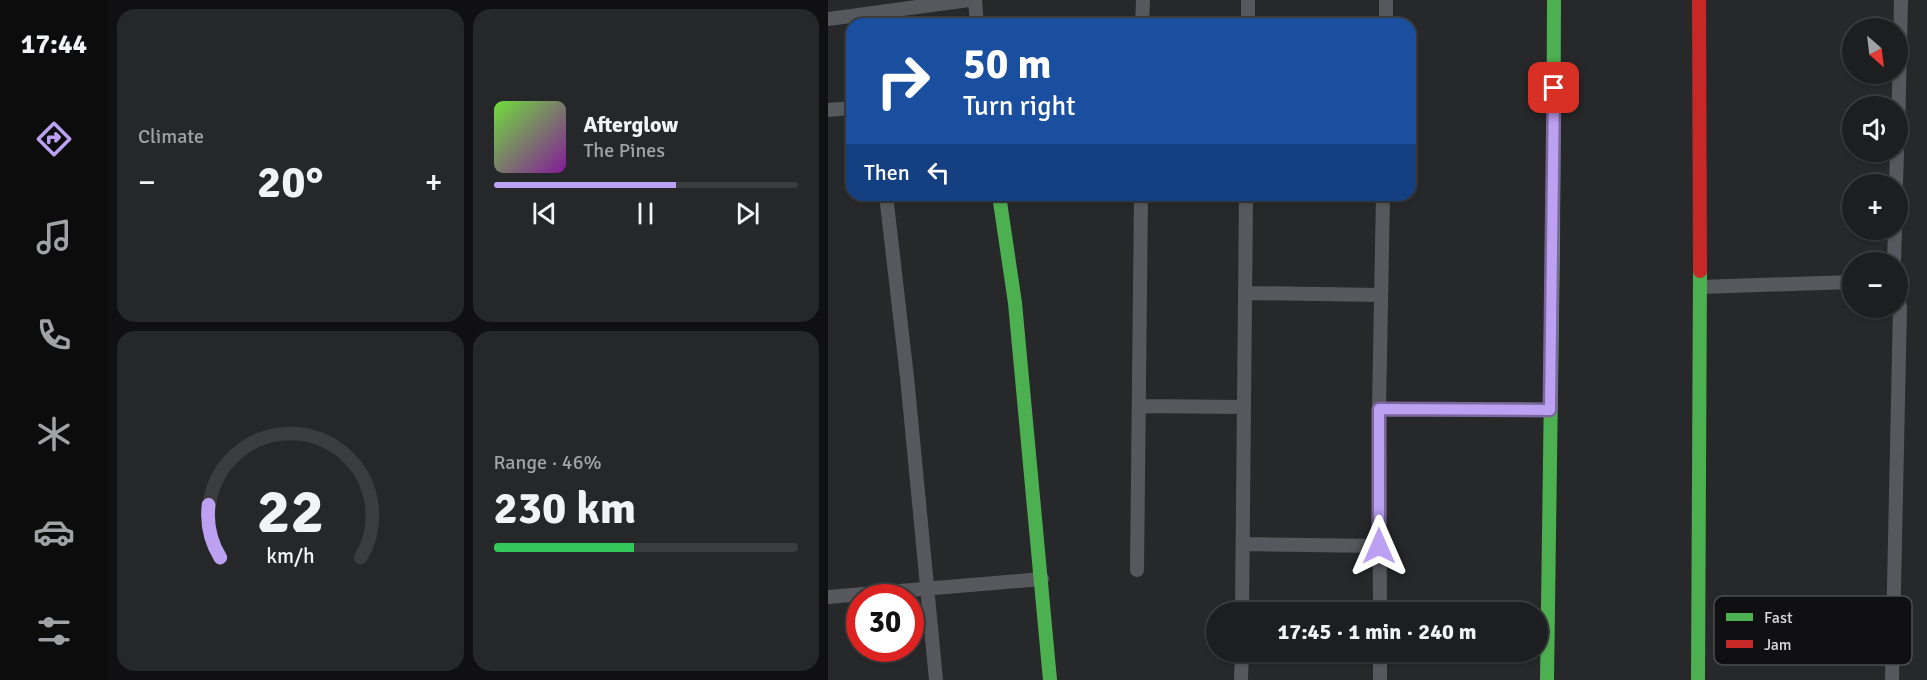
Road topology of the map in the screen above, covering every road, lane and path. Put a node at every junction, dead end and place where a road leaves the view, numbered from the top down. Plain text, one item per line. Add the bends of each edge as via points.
1 (969, 0) edge
2 (975, 0) edge
3 (1143, 0) edge
4 (1248, 0) edge
5 (1386, 0) edge
6 (1554, 0) edge
7 (1699, 0) edge
8 (1901, 0) edge
9 (976, 18) edge
10 (1142, 18) edge
11 (1248, 18) edge
12 (1386, 18) edge
13 (828, 19) edge
14 (1899, 96) edge
15 (846, 108) edge
16 (828, 110) edge
17 (887, 201) edge
18 (1000, 201) edge
19 (1141, 201) edge
20 (1246, 201) edge
21 (1383, 201) edge
22 (1842, 282) edge
23 (1700, 287) junction
24 (1245, 293) junction
25 (1381, 295) junction
26 (1900, 318) edge
27 (1139, 406) junction
28 (1244, 408) junction
29 (1379, 409) junction
30 (1550, 410) junction
31 (1243, 544) junction
32 (1379, 546) junction
33 (1137, 570) dead end
34 (1042, 579) junction
35 (928, 588) junction
36 (1894, 596) edge
37 (828, 597) edge
38 (1242, 602) edge
39 (1380, 602) edge
40 (1242, 662) edge
41 (1380, 662) edge
42 (1892, 665) edge
43 (936, 680) edge
44 (1050, 680) edge
45 (1241, 680) edge
46 (1380, 680) edge
47 (1546, 680) edge
48 (1698, 680) edge
49 (1892, 680) edge

1 - 13 street
2 - 9 street
3 - 10 street
4 - 11 street
5 - 12 street
6 - 30 street
7 - 23 street
8 - 14 street
15 - 16 street
17 - 35 street
18 - 34 street via 1015,303
19 - 27 street
20 - 24 street
21 - 25 street
22 - 23 street
23 - 48 street
24 - 25 street
24 - 28 street
25 - 29 street
26 - 36 street
27 - 28 street
27 - 33 street
28 - 31 street
29 - 30 street
29 - 32 street
30 - 47 street
31 - 32 street
31 - 38 street
32 - 39 street
34 - 35 street
34 - 44 street
35 - 37 street
35 - 43 street
40 - 45 street
41 - 46 street
42 - 49 street

